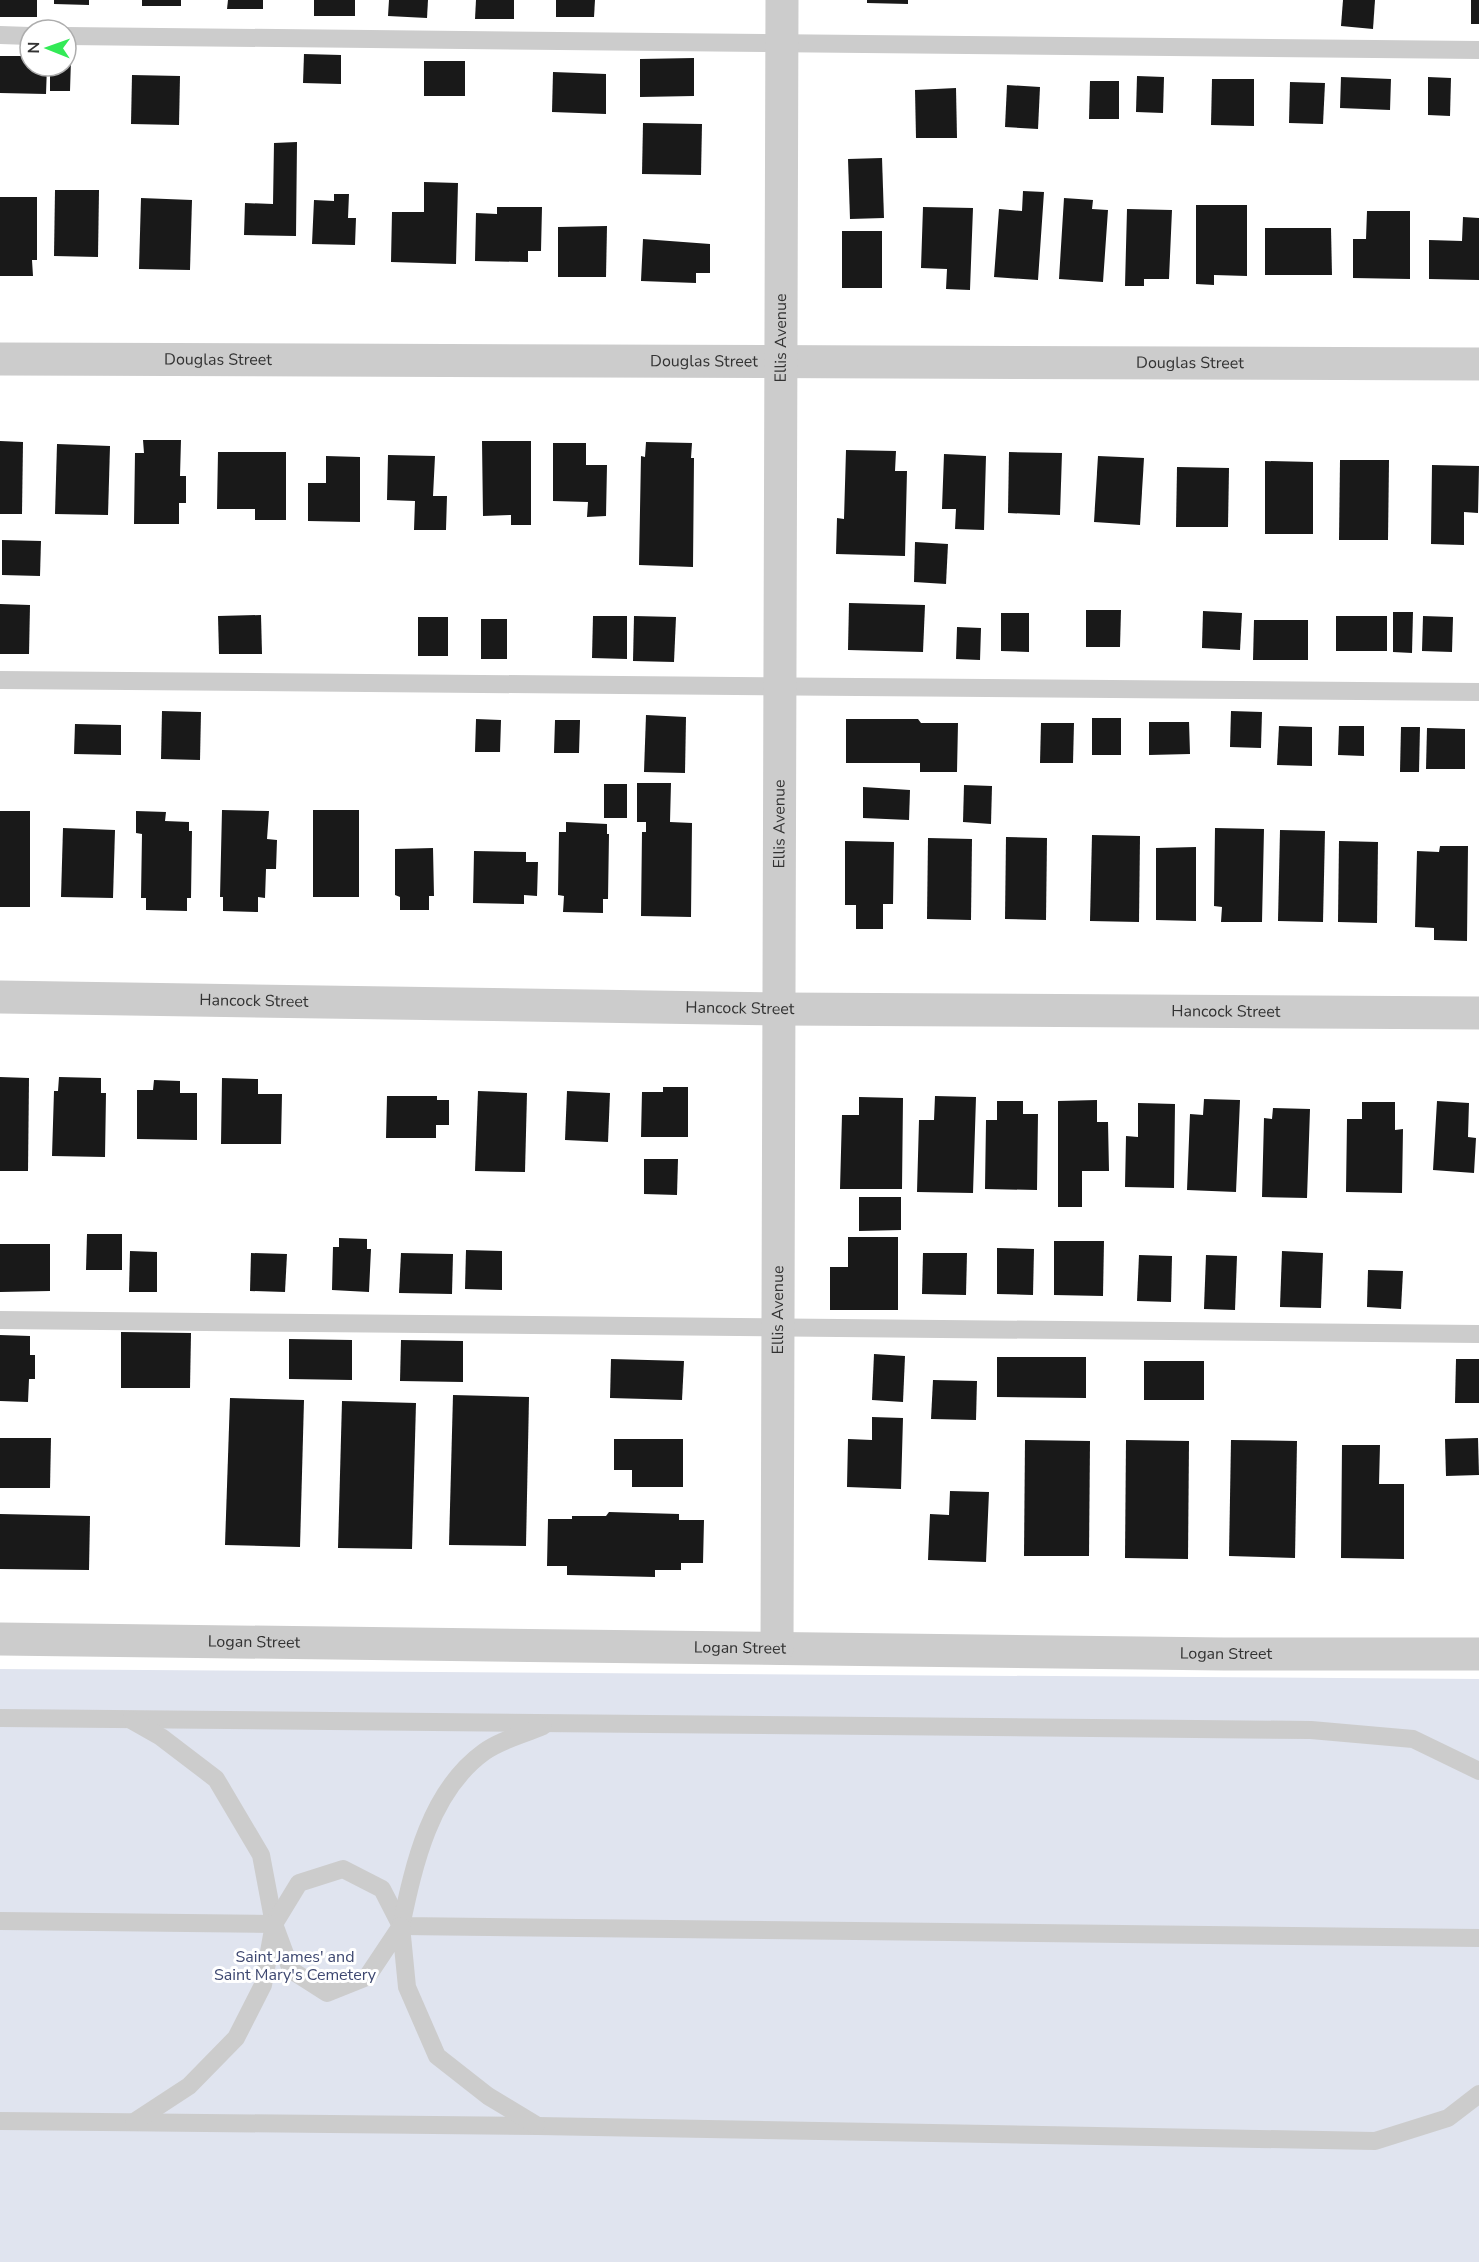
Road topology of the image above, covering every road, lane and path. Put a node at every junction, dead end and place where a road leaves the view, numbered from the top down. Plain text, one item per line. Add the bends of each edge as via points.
1 (782, 0) edge
2 (0, 35) edge
3 (18, 36) edge
4 (78, 36) edge
5 (781, 41) junction
6 (1479, 50) edge
7 (0, 358) edge
8 (780, 362) junction
9 (1479, 364) edge
10 (0, 680) edge
11 (779, 687) junction
12 (1479, 692) edge
13 (0, 997) edge
14 (779, 1009) junction
15 (1479, 1013) edge
16 (0, 1320) edge
17 (778, 1328) junction
18 (1479, 1334) edge
19 (0, 1639) edge
20 (777, 1648) junction
21 (1479, 1654) edge
22 (0, 1718) edge
23 (129, 1719) junction
24 (550, 1723) junction
25 (1479, 1771) edge
26 (0, 1920) edge
27 (274, 1924) junction
28 (401, 1926) junction
29 (1479, 1938) edge
30 (1479, 2094) edge
31 (0, 2121) edge
32 (134, 2122) junction
33 (538, 2126) junction

1 - 5 street, Ellis Avenue
2 - 3 lane
4 - 5 lane
5 - 6 lane
5 - 8 street, Ellis Avenue
7 - 8 street, Douglas Street
8 - 9 street, Douglas Street
8 - 11 street, Ellis Avenue
10 - 11 lane
11 - 12 lane
11 - 14 street, Ellis Avenue
13 - 14 street, Hancock Street
14 - 15 street, Hancock Street
14 - 17 street, Ellis Avenue
16 - 17 lane
17 - 18 lane
17 - 20 street, Ellis Avenue
19 - 20 street, Logan Street
20 - 21 street, Logan Street
22 - 23 lane
23 - 24 lane
23 - 27 lane via 161,1737 216,1779 261,1855
24 - 25 lane via 1311,1730 1413,1739
24 - 28 lane via 484,1752 444,1792 414,1863
26 - 27 lane
27 - 28 lane via 300,1883 343,1869 382,1889
27 - 28 lane via 291,1970 327,1993 367,1977
27 - 32 lane via 263,1985 236,2038 189,2086
28 - 29 lane
28 - 33 lane via 407,1987 437,2056 488,2096
30 - 33 lane via 1448,2118 1375,2141
31 - 32 lane
32 - 33 lane

